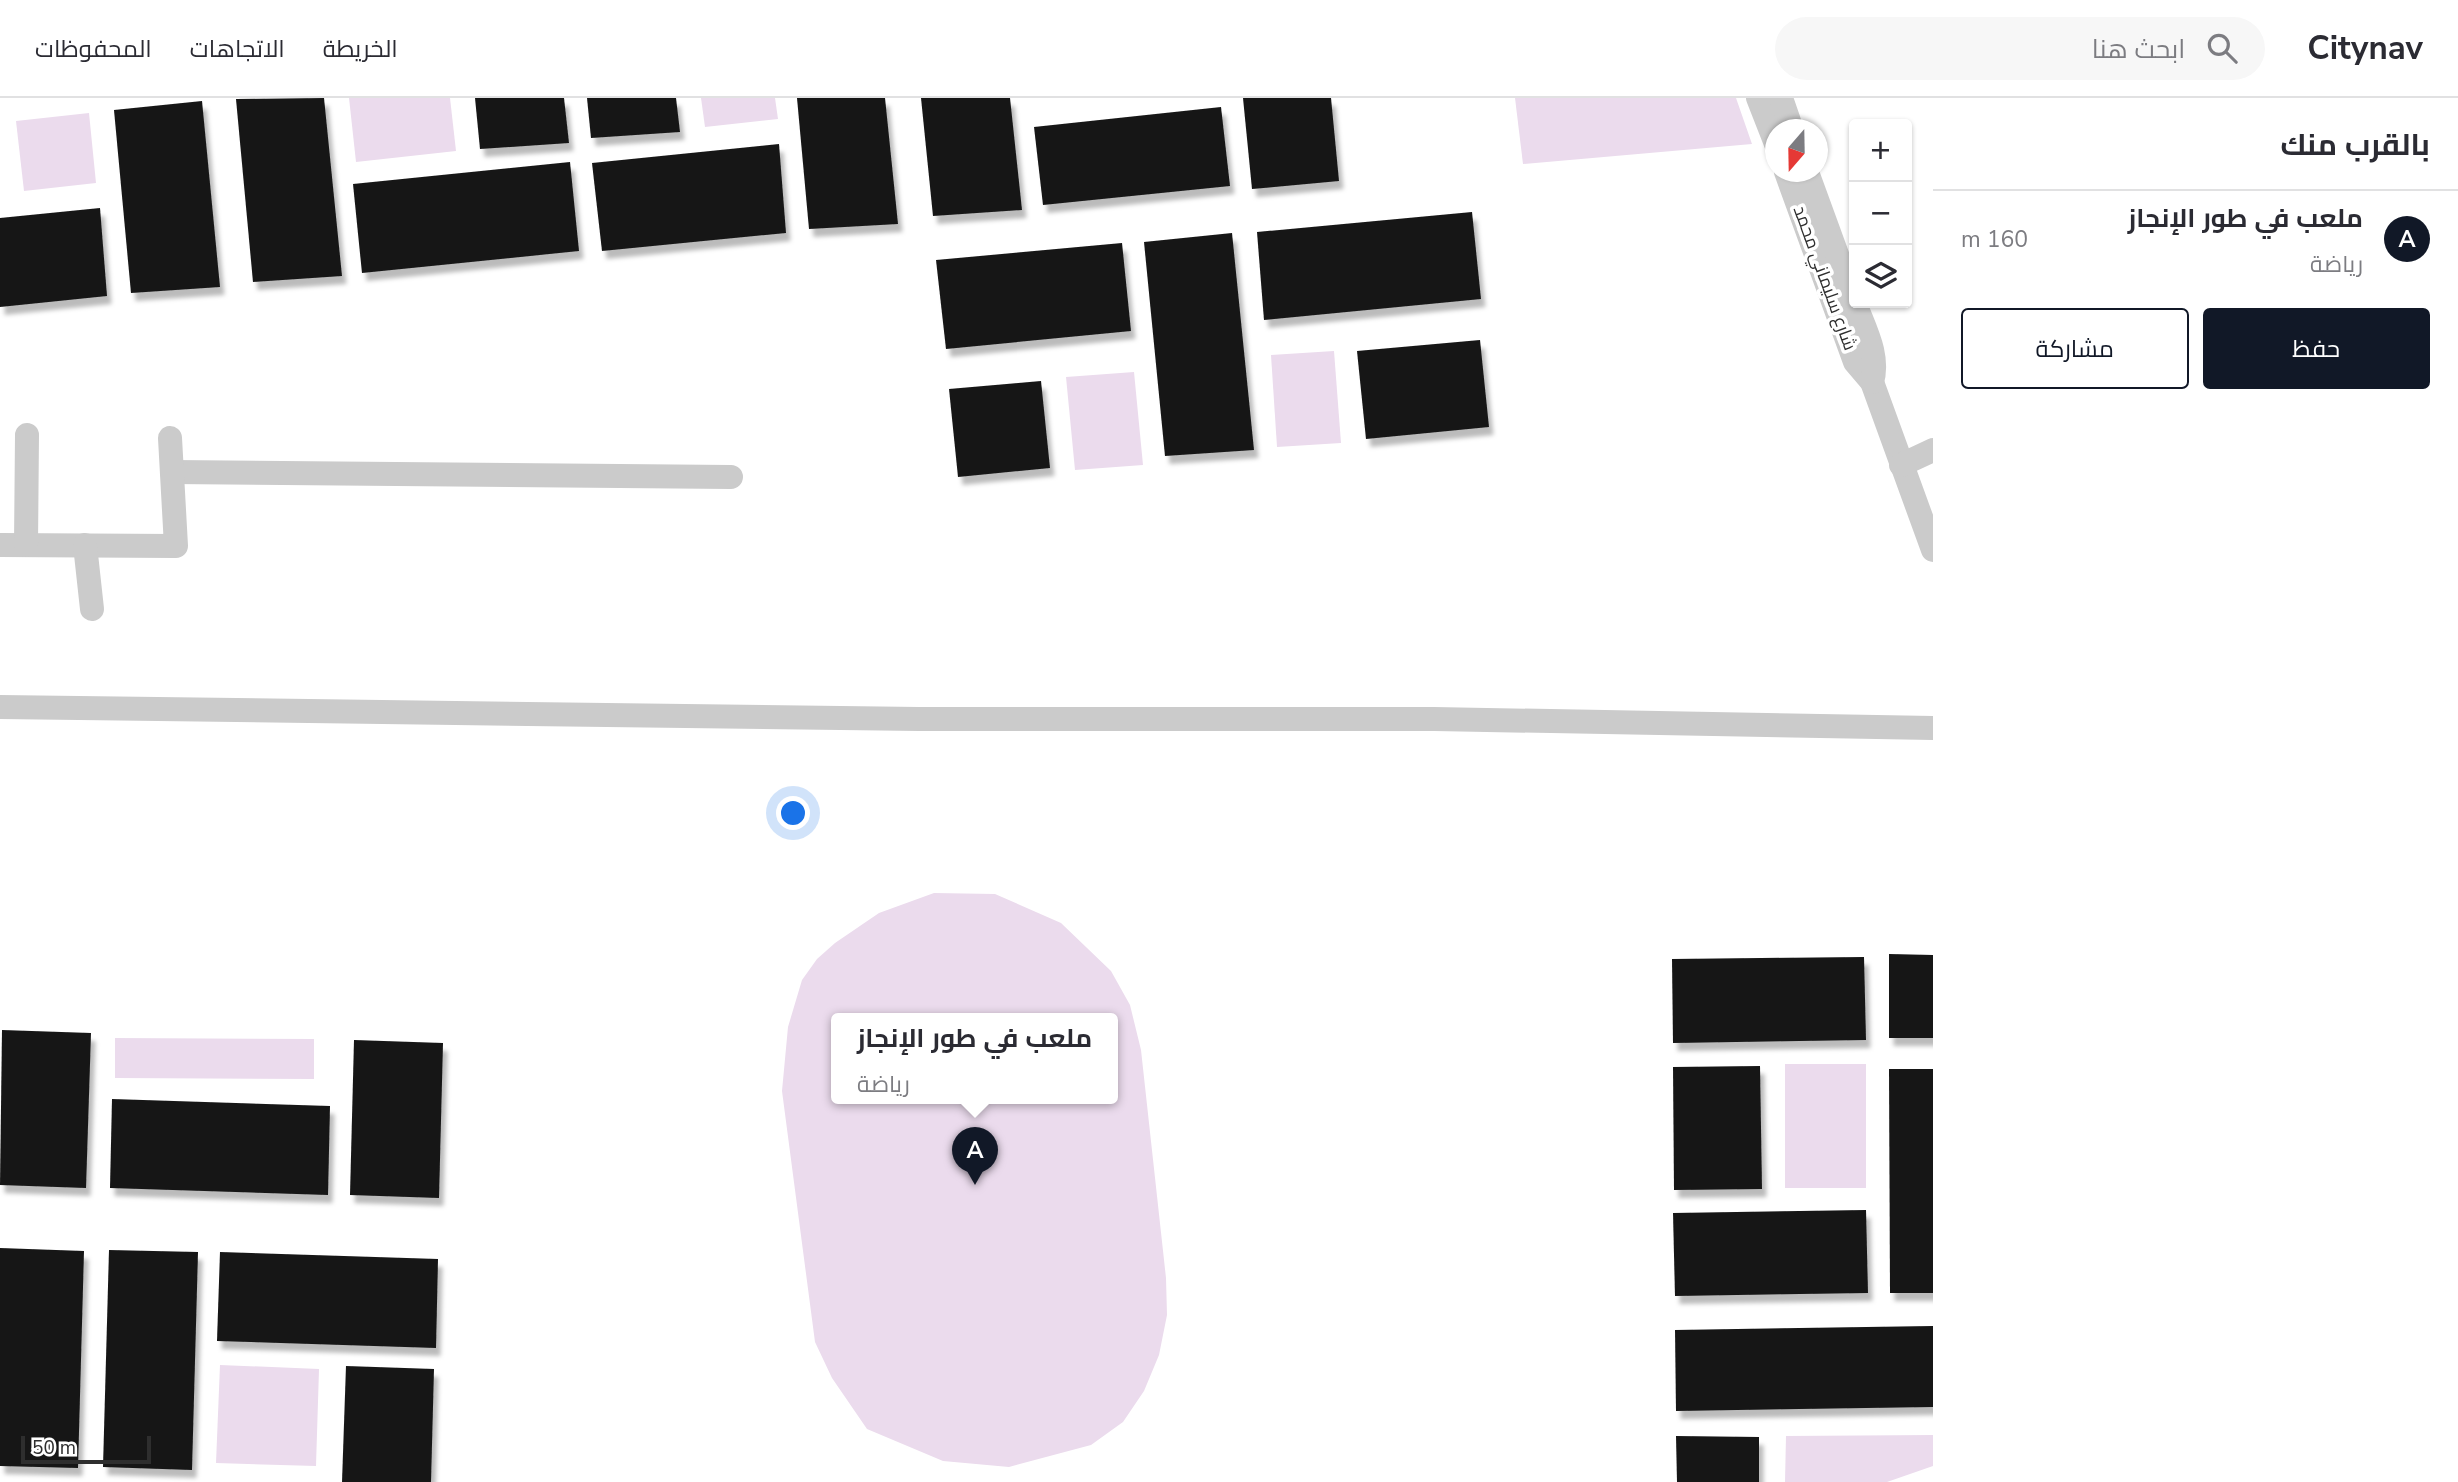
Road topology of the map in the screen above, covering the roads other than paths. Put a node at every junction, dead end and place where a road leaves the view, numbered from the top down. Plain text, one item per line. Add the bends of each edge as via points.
1 (1758, 98) edge
2 (1780, 98) edge
3 (1766, 119) edge
4 (1788, 119) edge
5 (1790, 182) edge
6 (1811, 182) edge
7 (1849, 286) edge
8 (1857, 308) edge
9 (1871, 382) junction
10 (27, 435) dead end
11 (170, 438) dead end
12 (1933, 450) edge
13 (1901, 465) junction
14 (172, 472) junction
15 (731, 477) dead end
16 (0, 545) edge
17 (26, 545) junction
18 (85, 545) junction
19 (1933, 550) edge
20 (92, 609) dead end
21 (0, 706) edge
22 (1933, 728) edge

1 - 3 street
2 - 4 street
5 - 9 street, شارع سليماني محمد via 1855,362
6 - 7 street, شارع سليماني محمد
8 - 9 street, شارع سليماني محمد via 1875,366
9 - 13 street
10 - 17 street
11 - 14 street
12 - 13 street
13 - 19 street
14 - 15 street
14 - 18 street via 176,545
16 - 17 street
17 - 18 street
18 - 20 street
21 - 22 street

